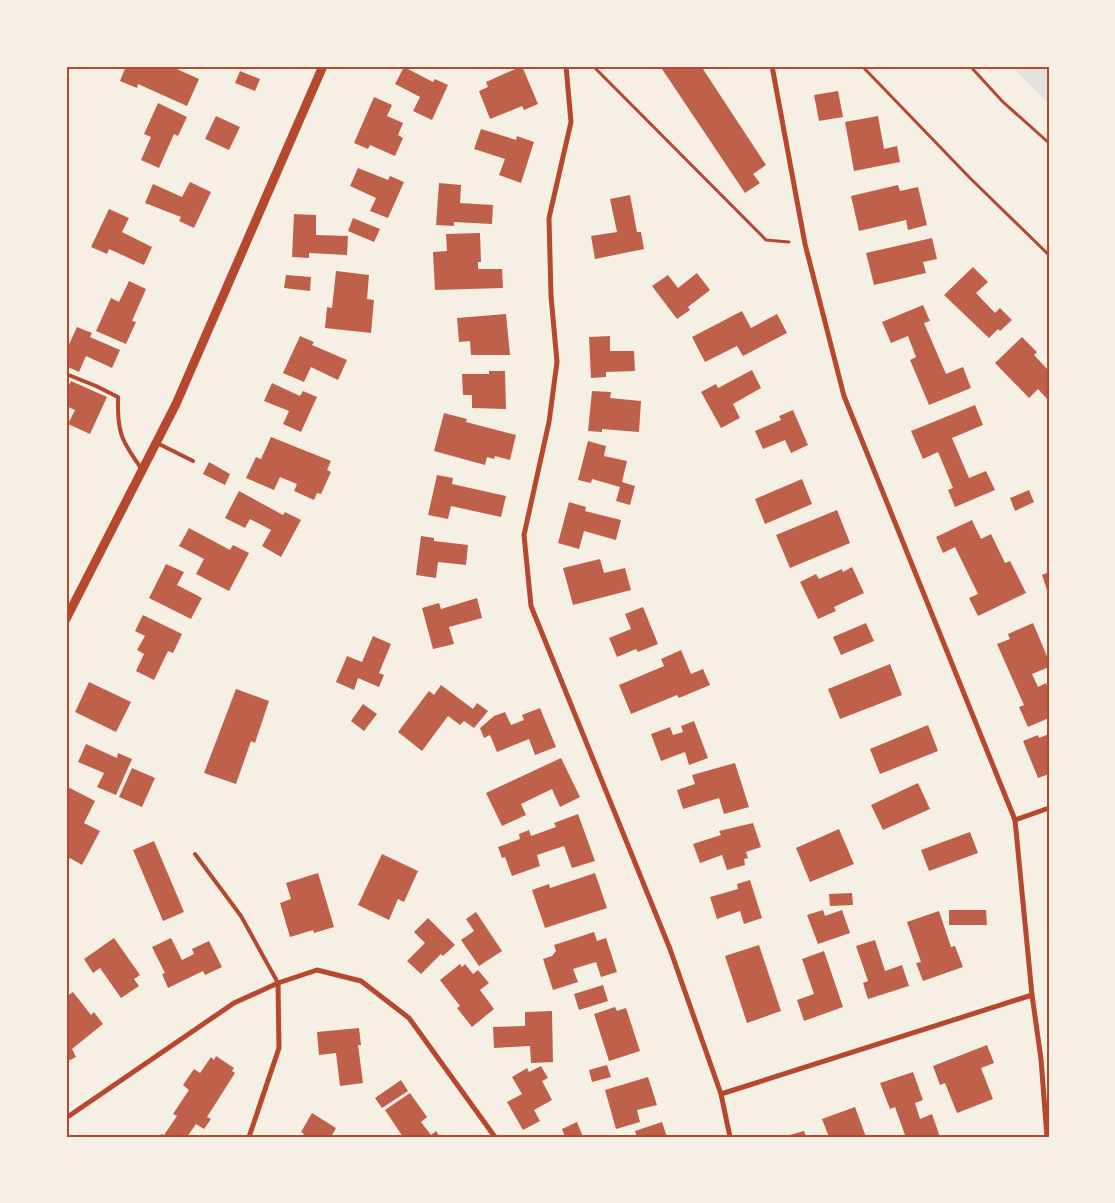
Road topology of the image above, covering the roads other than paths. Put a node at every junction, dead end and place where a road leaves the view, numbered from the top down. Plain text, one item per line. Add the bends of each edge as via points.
1 (323, 66) edge
2 (566, 66) edge
3 (772, 66) edge
4 (66, 374) edge
5 (157, 443) junction
6 (193, 460) dead end
7 (143, 470) junction
8 (66, 619) edge
9 (1049, 808) edge
10 (1015, 820) junction
11 (195, 854) dead end
12 (278, 983) junction
13 (1032, 995) junction
14 (721, 1094) junction
15 (66, 1118) edge
16 (249, 1137) edge
17 (495, 1137) edge
18 (730, 1137) edge
19 (1047, 1137) edge

1 - 5 street
2 - 14 street via 571,122 549,218 557,362 524,535 531,606 670,949
3 - 10 street via 805,244 844,396
4 - 7 lane via 118,397 118,423 124,445
5 - 6 lane
5 - 7 street
7 - 8 street
9 - 10 street
10 - 13 street
11 - 12 lane via 241,916
12 - 15 street via 234,1003
12 - 16 street via 279,1048
12 - 17 street via 317,970 361,981 409,1018
13 - 14 street
13 - 19 street
14 - 18 street

